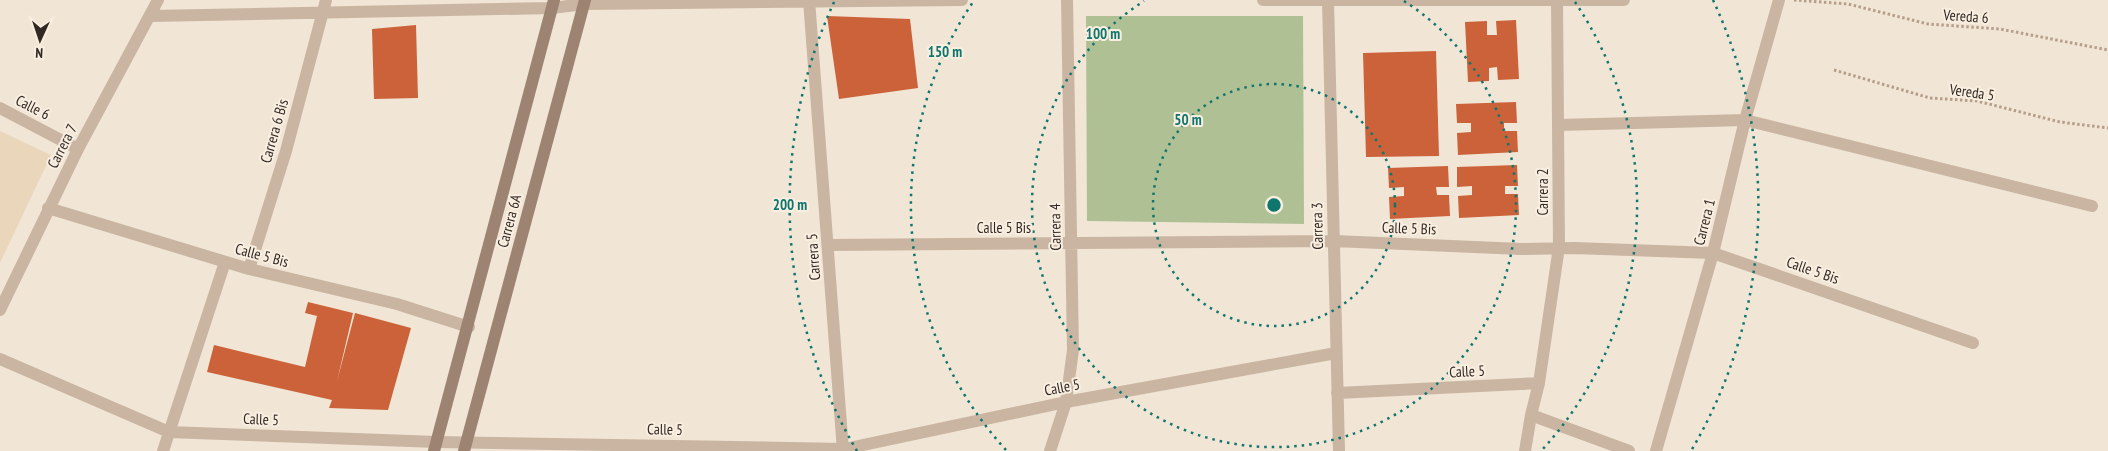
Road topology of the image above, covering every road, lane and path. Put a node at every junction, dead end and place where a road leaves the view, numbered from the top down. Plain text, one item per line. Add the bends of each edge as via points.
1 (158, 0) edge
2 (326, 0) edge
3 (962, 0) edge
4 (1067, 0) edge
5 (1263, 0) edge
6 (1328, 0) edge
7 (1557, 0) edge
8 (1624, 0) edge
9 (1780, 0) edge
10 (1794, 0) edge
11 (809, 1) edge
12 (585, 2) edge
13 (553, 4) edge
14 (322, 13) junction
15 (150, 16) junction
16 (2108, 50) edge
17 (1834, 70) dead end
18 (0, 108) edge
19 (1745, 120) junction
20 (1559, 124) junction
21 (2108, 128) edge
22 (78, 149) junction
23 (2092, 206) dead end
24 (48, 208) junction
25 (1334, 241) junction
26 (1072, 243) junction
27 (829, 244) junction
28 (1559, 247) junction
29 (1713, 253) junction
30 (225, 262) junction
31 (249, 269) junction
32 (0, 310) edge
33 (469, 327) junction
34 (1973, 343) dead end
35 (1336, 353) junction
36 (0, 359) edge
37 (1539, 383) junction
38 (1337, 393) junction
39 (1066, 402) junction
40 (1531, 415) junction
41 (169, 432) junction
42 (436, 446) edge
43 (466, 446) edge
44 (844, 450) edge
45 (163, 451) edge
46 (1050, 451) edge
47 (1339, 451) edge
48 (1525, 451) edge
49 (1628, 451) edge
50 (1656, 451) edge

1 - 15 street, Carrera 7
2 - 14 street, Carrera 6 Bis
3 - 11 street
4 - 26 street, Carrera 4
5 - 6 street
6 - 7 street
6 - 25 street, Carrera 3
7 - 8 street
7 - 20 street, Carrera 2
9 - 19 street, Carrera 1
10 - 16 path, Vereda 6 via 1848,4 1928,24 2000,29
11 - 12 street
11 - 27 street, Carrera 5
12 - 13 street
12 - 43 street, Carrera 6A
13 - 14 street
13 - 33 street, Carrera 6A
14 - 15 street
14 - 31 street, Carrera 6 Bis via 286,152
15 - 22 street, Carrera 7
17 - 21 path, Vereda 5 via 1930,98 1977,101 2060,122
18 - 22 street, Calle 6
19 - 20 street
19 - 23 street
19 - 29 street, Carrera 1
20 - 28 street, Carrera 2
22 - 24 street, Carrera 7
24 - 30 street, Calle 5 Bis
24 - 32 street, Carrera 7
25 - 26 street, Calle 5 Bis
25 - 28 street, Calle 5 Bis via 1521,249
25 - 35 street, Carrera 3
26 - 27 street, Calle 5 Bis
26 - 39 street, Carrera 4 via 1073,350
27 - 44 street, Carrera 5
28 - 29 street, Calle 5 Bis
28 - 37 street, Carrera 2
29 - 34 street, Calle 5 Bis
29 - 50 street, Carrera 1
30 - 31 street, Calle 5 Bis
30 - 41 street
31 - 33 street, Calle 5 Bis via 397,304
33 - 42 street, Carrera 6A
35 - 38 street, Carrera 3
35 - 39 street, Calle 5
36 - 41 street, Calle 5
37 - 38 street, Calle 5
37 - 40 street, Carrera 2
38 - 47 street, Carrera 3
39 - 44 street, Calle 5
39 - 46 street, Carrera 4
40 - 48 street, Carrera 2
40 - 49 street
41 - 42 street, Calle 5
41 - 45 street
42 - 43 street, Calle 5
43 - 44 street, Calle 5

